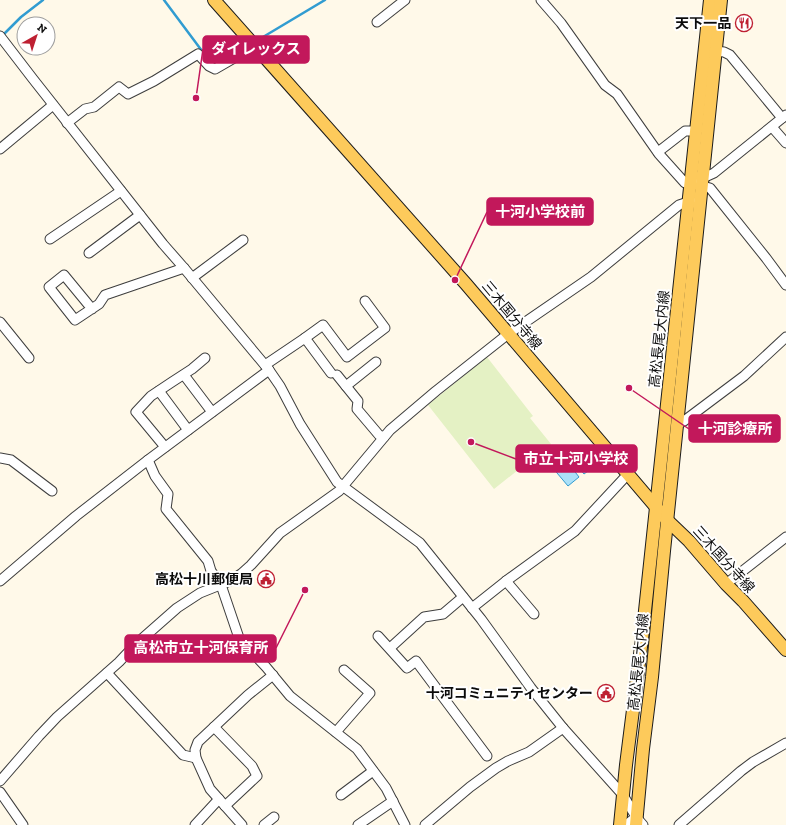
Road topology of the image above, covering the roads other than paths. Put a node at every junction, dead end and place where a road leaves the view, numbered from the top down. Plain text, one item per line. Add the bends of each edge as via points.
1 (214, 0) edge
2 (405, 0) edge
3 (541, 0) edge
4 (710, 0) edge
5 (721, 0) edge
6 (377, 22) dead end
7 (1, 38) edge
8 (255, 46) junction
9 (716, 51) junction
10 (53, 105) junction
11 (784, 116) edge
12 (67, 123) junction
13 (772, 126) junction
14 (696, 131) junction
15 (786, 143) edge
16 (0, 149) edge
17 (658, 152) junction
18 (697, 181) junction
19 (121, 191) junction
20 (694, 201) junction
21 (140, 215) junction
22 (50, 239) dead end
23 (243, 240) dead end
24 (88, 253) dead end
25 (184, 268) junction
26 (192, 278) junction
27 (786, 285) edge
28 (365, 301) dead end
29 (92, 309) junction
30 (0, 322) edge
31 (508, 334) junction
32 (786, 337) edge
33 (305, 338) junction
34 (29, 358) dead end
35 (206, 358) dead end
36 (376, 362) dead end
37 (267, 368) junction
38 (184, 374) junction
39 (346, 386) junction
40 (159, 390) junction
41 (212, 412) junction
42 (678, 424) junction
43 (188, 430) junction
44 (384, 437) junction
45 (164, 447) junction
46 (0, 458) edge
47 (148, 460) junction
48 (628, 474) junction
49 (343, 486) junction
50 (52, 491) dead end
51 (656, 507) junction
52 (667, 520) junction
53 (786, 537) edge
54 (0, 581) edge
55 (506, 581) junction
56 (726, 584) junction
57 (221, 585) junction
58 (463, 597) junction
59 (472, 608) junction
60 (534, 614) dead end
61 (378, 636) dead end
62 (390, 648) junction
63 (786, 650) edge
64 (344, 670) dead end
65 (107, 673) junction
66 (272, 675) junction
67 (214, 727) junction
68 (563, 728) junction
69 (336, 732) junction
70 (786, 743) edge
71 (487, 756) dead end
72 (196, 758) junction
73 (373, 771) junction
74 (1, 779) edge
75 (0, 792) edge
76 (341, 795) dead end
77 (623, 795) junction
78 (393, 801) junction
79 (222, 803) junction
80 (274, 817) dead end
81 (638, 822) edge
82 (23, 825) edge
83 (195, 825) edge
84 (242, 825) edge
85 (264, 825) edge
86 (358, 825) edge
87 (405, 825) edge
88 (425, 825) edge
89 (620, 825) edge
90 (626, 825) edge
91 (679, 825) edge

1 - 8 main road, 三木国分寺線
2 - 6 street
3 - 17 street via 561,22 605,85 617,94
4 - 14 main road, 高松長尾大内線
5 - 9 main road, 高松長尾大内線
7 - 10 street
8 - 12 street via 215,69 198,54 128,94 119,87
8 - 31 main road, 三木国分寺線
9 - 11 street via 730,55
9 - 18 main road, 高松長尾大内線
10 - 12 street
10 - 16 street
11 - 13 street
12 - 19 street
13 - 15 street
13 - 18 street via 714,173
14 - 17 street via 685,131
14 - 18 main road, 高松長尾大内線
17 - 18 street via 685,183
18 - 20 main road, 高松長尾大内線
18 - 27 street via 710,188
19 - 21 street
19 - 22 street
20 - 31 street via 679,206 591,277
20 - 42 main road, 高松長尾大内線
20 - 51 main road, 高松長尾大内線
21 - 24 street
21 - 25 street
23 - 26 street
25 - 26 street
25 - 29 street via 105,295
26 - 37 street
28 - 33 street via 385,328 347,357 323,325
29 - 29 street via 75,320 49,287 64,275
30 - 34 street
31 - 44 street via 436,391
31 - 48 main road, 三木国分寺線
32 - 42 street via 744,376
33 - 37 street
33 - 39 street
35 - 38 street
36 - 39 street
37 - 41 street
37 - 49 street via 337,482
38 - 40 street
38 - 41 street
39 - 44 street via 358,401 357,408 379,435
40 - 43 street
40 - 45 street via 136,412
41 - 43 street
42 - 52 main road, 高松長尾大内線
43 - 45 street
44 - 49 street
45 - 47 street
46 - 50 street via 11,460
47 - 54 street via 76,516
47 - 57 street via 155,476 168,494 166,509 208,560
48 - 51 main road, 三木国分寺線
48 - 55 street via 575,531
49 - 57 street via 280,533 241,574
49 - 58 street via 420,543
51 - 52 main road, 三木国分寺線
51 - 77 main road, 高松長尾大内線
52 - 56 main road, 三木国分寺線
52 - 81 main road, 高松長尾大内線 via 643,749
53 - 56 street
55 - 59 street
55 - 60 street
56 - 63 main road, 三木国分寺線
57 - 65 street via 200,593 177,608
57 - 66 street via 240,638
58 - 59 street
58 - 62 street via 443,614 424,618
59 - 68 street
61 - 62 street
62 - 71 street via 407,668 416,661
64 - 69 street via 370,693
65 - 72 street via 183,755
65 - 74 street via 57,717
66 - 67 street
66 - 69 street via 290,696
67 - 72 street via 198,742
67 - 79 street via 252,766 257,776
68 - 77 street
68 - 88 street via 529,752 496,768
69 - 73 street via 356,749
70 - 91 street via 741,771
72 - 79 street via 210,789
73 - 76 street
73 - 78 street
75 - 82 street
77 - 81 street
77 - 89 main road, 高松長尾大内線
78 - 86 street
78 - 87 street
79 - 83 street
79 - 84 street
80 - 85 street
81 - 90 street

